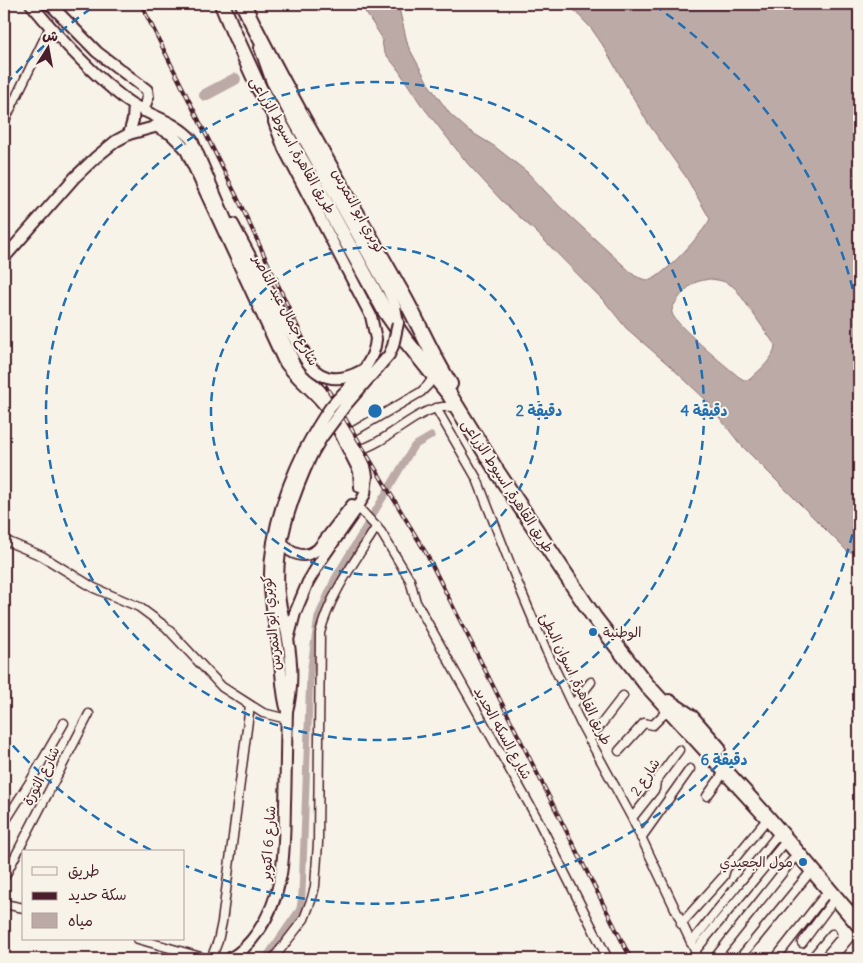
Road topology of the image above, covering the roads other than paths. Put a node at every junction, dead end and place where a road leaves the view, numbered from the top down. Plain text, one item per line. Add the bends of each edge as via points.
1 (31, 4) edge
2 (50, 4) edge
3 (222, 4) edge
4 (243, 4) edge
5 (50, 27) junction
6 (257, 32) junction
7 (97, 52) junction
8 (87, 64) junction
9 (138, 108) junction
10 (6, 109) edge
11 (272, 109) junction
12 (4, 122) edge
13 (172, 124) junction
14 (155, 126) junction
15 (129, 134) junction
16 (217, 202) junction
17 (4, 258) edge
18 (364, 370) junction
19 (434, 376) junction
20 (436, 408) junction
21 (459, 408) junction
22 (349, 434) junction
23 (358, 450) junction
24 (308, 453) junction
25 (361, 510) junction
26 (375, 524) junction
27 (4, 540) edge
28 (282, 542) junction
29 (288, 640) junction
30 (591, 682) dead end
31 (623, 696) dead end
32 (250, 705) junction
33 (572, 706) junction
34 (668, 710) junction
35 (89, 714) dead end
36 (287, 715) junction
37 (64, 723) dead end
38 (589, 740) junction
39 (679, 750) dead end
40 (619, 751) dead end
41 (690, 769) dead end
42 (725, 772) junction
43 (707, 796) dead end
44 (632, 818) junction
45 (768, 818) junction
46 (4, 823) edge
47 (783, 836) junction
48 (641, 838) junction
49 (798, 853) junction
50 (812, 870) junction
51 (4, 878) edge
52 (833, 893) junction
53 (4, 904) edge
54 (22, 908) edge
55 (859, 911) edge
56 (681, 924) junction
57 (859, 925) edge
58 (832, 934) dead end
59 (142, 940) edge
60 (859, 940) edge
61 (691, 943) junction
62 (802, 943) dead end
63 (695, 951) junction
64 (210, 959) edge
65 (229, 959) edge
66 (273, 959) edge
67 (608, 959) edge
68 (699, 959) edge
69 (714, 959) edge
70 (739, 959) edge
71 (774, 959) edge
72 (811, 959) edge
73 (844, 959) edge

1 - 5 main road, شارع جمال عبد الناصر
2 - 7 main road
3 - 11 highway, طريق القاهرة, اسيوط الزراعى via 250,69
4 - 6 highway, طريق القاهرة, اسيوط الزراعى
5 - 8 main road, شارع جمال عبد الناصر
5 - 10 street
6 - 24 main road, كوبري ابو النمرس, bridge via 272,82 388,290 398,323 389,355
6 - 55 highway, طريق القاهرة, اسيوط الزراعى via 401,291 445,377 591,604 643,674 667,701 691,717
7 - 8 main road
7 - 9 main road via 148,92 148,97
8 - 9 main road, شارع جمال عبد الناصر
9 - 13 main road, شارع جمال عبد الناصر
9 - 15 main road
10 - 12 street
11 - 18 main road, كوبري ابو النمرس, bridge via 284,149 371,316 376,346
11 - 19 highway, طريق القاهرة, اسيوط الزراعى via 385,311
13 - 14 main road
13 - 16 main road, شارع جمال عبد الناصر via 192,140
14 - 15 main road
14 - 28 main road, شارع جمال عبد الناصر via 172,134 185,148 284,360 329,412 359,471 361,484 357,498 318,549 300,555
15 - 17 main road via 84,167
16 - 18 main road, bridge via 242,238 313,370 327,377 345,378
16 - 22 main road, شارع جمال عبد الناصر via 296,365 325,395
18 - 24 main road, كوبري ابو النمرس, bridge via 328,412
19 - 21 highway, طريق القاهرة, اسيوط الزراعى
19 - 22 street via 425,388
20 - 21 street
20 - 23 street
20 - 33 street, طريق القاهرة, اسوان البطئ via 477,479 538,632
21 - 34 highway, طريق القاهرة, اسيوط الزراعى via 607,636
22 - 23 main road, شارع جمال عبد الناصر
23 - 25 main road, شارع جمال عبد الناصر via 367,476
24 - 28 main road, كوبري ابو النمرس
24 - 36 main road, كوبري ابو النمرس via 292,477 283,504 270,573
25 - 26 street, شارع السكه الحديد
25 - 29 main road, شارع جمال عبد الناصر via 321,560 308,582
26 - 66 street via 333,600 320,633 315,886 304,919
26 - 67 street, شارع السكه الحديد via 410,580 418,605 538,820
27 - 32 street via 42,556 94,588 139,607 166,627 222,687
28 - 29 main road, كوبري ابو النمرس via 279,589
29 - 36 main road, كوبري ابو النمرس via 290,700
30 - 33 street
31 - 38 street
32 - 36 street via 263,713
32 - 64 street via 222,922
33 - 38 street, طريق القاهرة, اسوان البطئ
34 - 40 street via 652,726 644,723
34 - 42 highway, طريق القاهرة, اسيوط الزراعى
35 - 51 street, شارع الثورة
36 - 65 main road, شارع 6 اكتوبر via 281,883 263,924
37 - 46 street
38 - 44 street, طريق القاهرة, اسوان البطئ
39 - 44 street, شارع 2 via 656,781 655,790
41 - 48 street
42 - 43 street
42 - 45 highway, طريق القاهرة, اسيوط الزراعى
44 - 48 street, طريق القاهرة, اسوان البطئ
45 - 47 highway, طريق القاهرة, اسيوط الزراعى
45 - 56 street via 726,869 724,876
47 - 49 highway, طريق القاهرة, اسيوط الزراعى
47 - 61 street
47 - 63 street
48 - 56 street, طريق القاهرة, اسوان البطئ
49 - 50 highway, طريق القاهرة, اسيوط الزراعى
49 - 69 street
50 - 52 highway, طريق القاهرة, اسيوط الزراعى
50 - 70 street
52 - 57 highway, طريق القاهرة, اسيوط الزراعى
52 - 62 street
52 - 71 street
53 - 54 street
56 - 61 street, طريق القاهرة, اسوان البطئ
58 - 72 street
59 - 64 street
60 - 73 street
61 - 63 street, طريق القاهرة, اسوان البطئ
63 - 68 street, طريق القاهرة, اسوان البطئ

